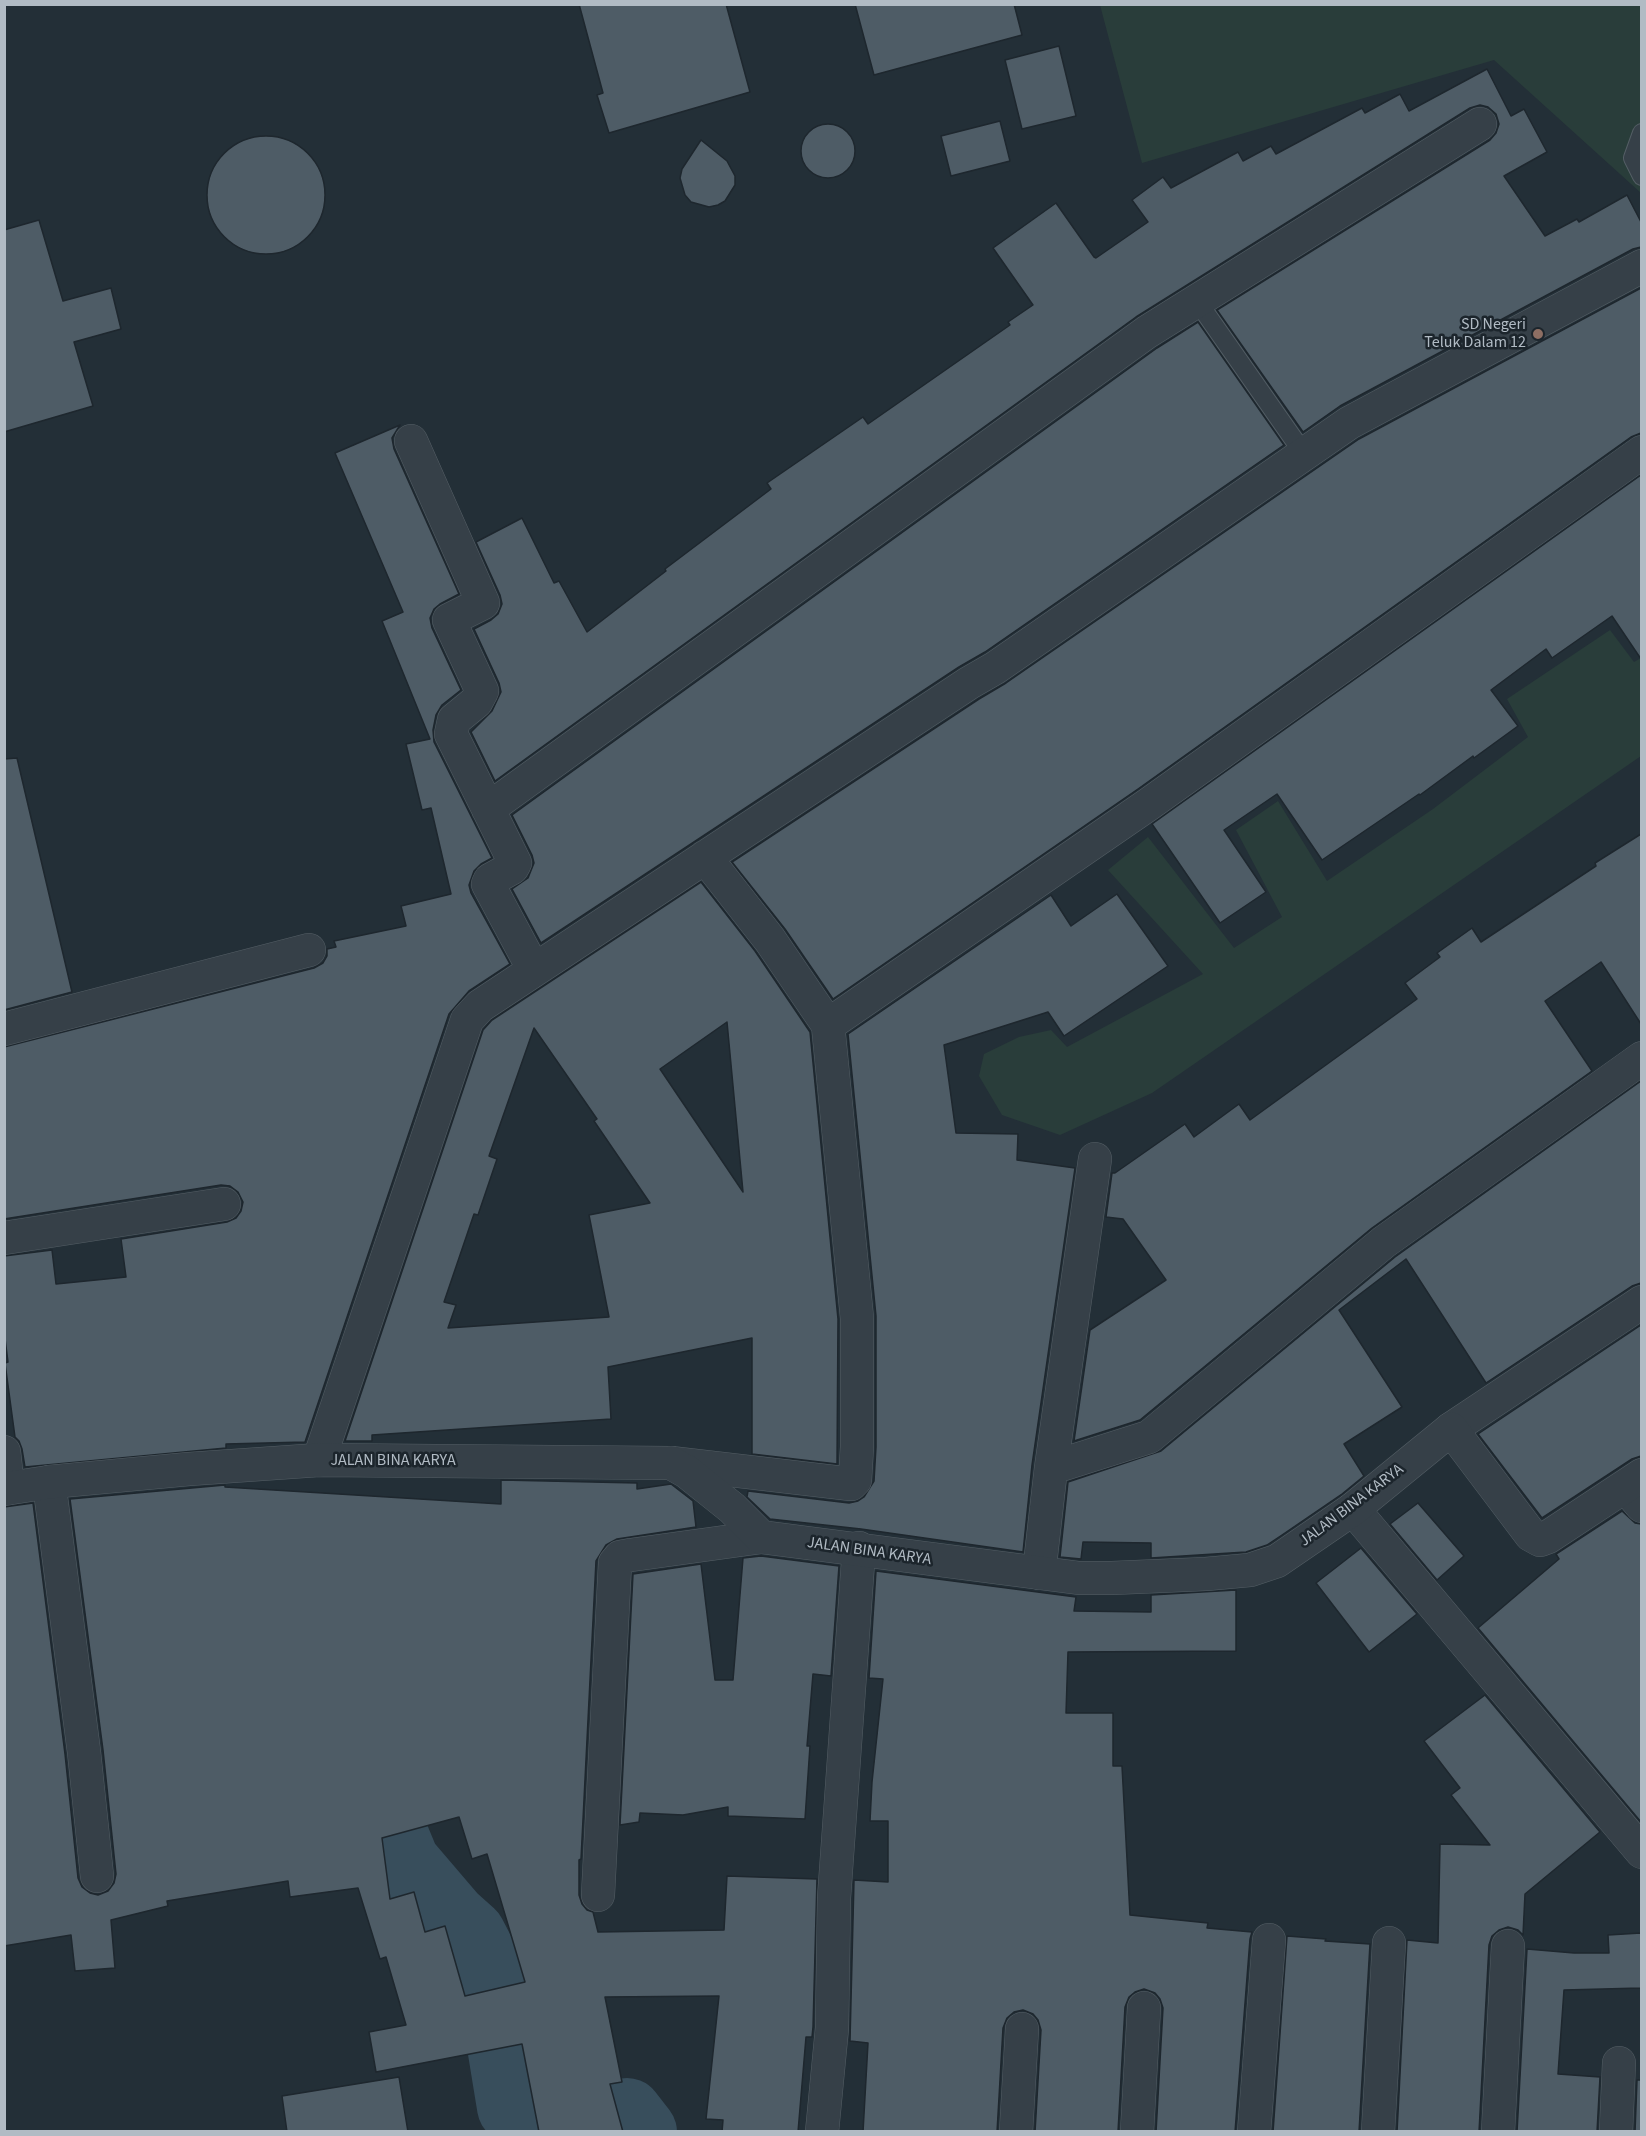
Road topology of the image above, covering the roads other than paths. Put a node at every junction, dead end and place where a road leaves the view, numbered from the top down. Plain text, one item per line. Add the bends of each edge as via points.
1 (1480, 124) dead end
2 (1641, 133) edge
3 (1641, 176) edge
4 (1641, 266) edge
5 (1197, 301) junction
6 (411, 441) dead end
7 (1641, 452) edge
8 (1304, 454) junction
9 (488, 809) junction
10 (705, 856) junction
11 (309, 950) dead end
12 (534, 970) junction
13 (828, 1025) junction
14 (4, 1029) edge
15 (1641, 1058) edge
16 (1095, 1159) dead end
17 (224, 1203) dead end
18 (4, 1238) edge
19 (1641, 1302) edge
20 (1451, 1429) junction
21 (4, 1452) edge
22 (319, 1460) junction
23 (671, 1463) junction
24 (1051, 1468) junction
25 (49, 1482) junction
26 (6, 1488) edge
27 (1636, 1489) edge
28 (1353, 1509) junction
29 (761, 1537) junction
30 (859, 1548) junction
31 (1039, 1573) junction
32 (1641, 1852) edge
33 (97, 1876) dead end
34 (598, 1895) dead end
35 (1269, 1940) dead end
36 (1389, 1944) dead end
37 (1508, 1946) dead end
38 (1144, 2008) dead end
39 (1022, 2029) dead end
40 (1619, 2063) dead end
41 (822, 2132) edge
42 (1016, 2132) edge
43 (1137, 2132) edge
44 (1254, 2132) edge
45 (1378, 2132) edge
46 (1497, 2132) edge
47 (1616, 2132) edge

1 - 5 street
2 - 3 lane via 1633,158
4 - 8 street via 1349,423
5 - 8 lane
5 - 9 street via 1147,332
6 - 9 street via 483,603 449,620 482,692 454,720 451,734
7 - 13 street via 1149,804
8 - 10 street via 995,668
9 - 12 street via 514,863 488,884
10 - 12 street
10 - 13 street via 770,940
11 - 14 street
12 - 22 street via 480,1006 467,1020
13 - 23 street, JALAN BINA KARYA via 857,1318 855,1480 843,1484
15 - 24 street via 1384,1242 1149,1437
16 - 24 street
17 - 18 street
19 - 20 street, JALAN BINA KARYA
20 - 27 street via 1531,1535 1540,1540
20 - 28 street, JALAN BINA KARYA
21 - 26 street
22 - 23 street, JALAN BINA KARYA
22 - 25 street, JALAN BINA KARYA
23 - 29 street via 732,1508
24 - 31 street
25 - 26 street, JALAN BINA KARYA
25 - 33 street
28 - 31 street, JALAN BINA KARYA via 1277,1561 1257,1568 1112,1578
28 - 32 street
29 - 30 street, JALAN BINA KARYA
29 - 34 street, JALAN BINA KARYA via 631,1555 620,1557 615,1563
30 - 31 street, JALAN BINA KARYA
30 - 41 street via 834,1898 832,2028
35 - 44 street
36 - 45 street
37 - 46 street
38 - 43 street
39 - 42 street
40 - 47 street

